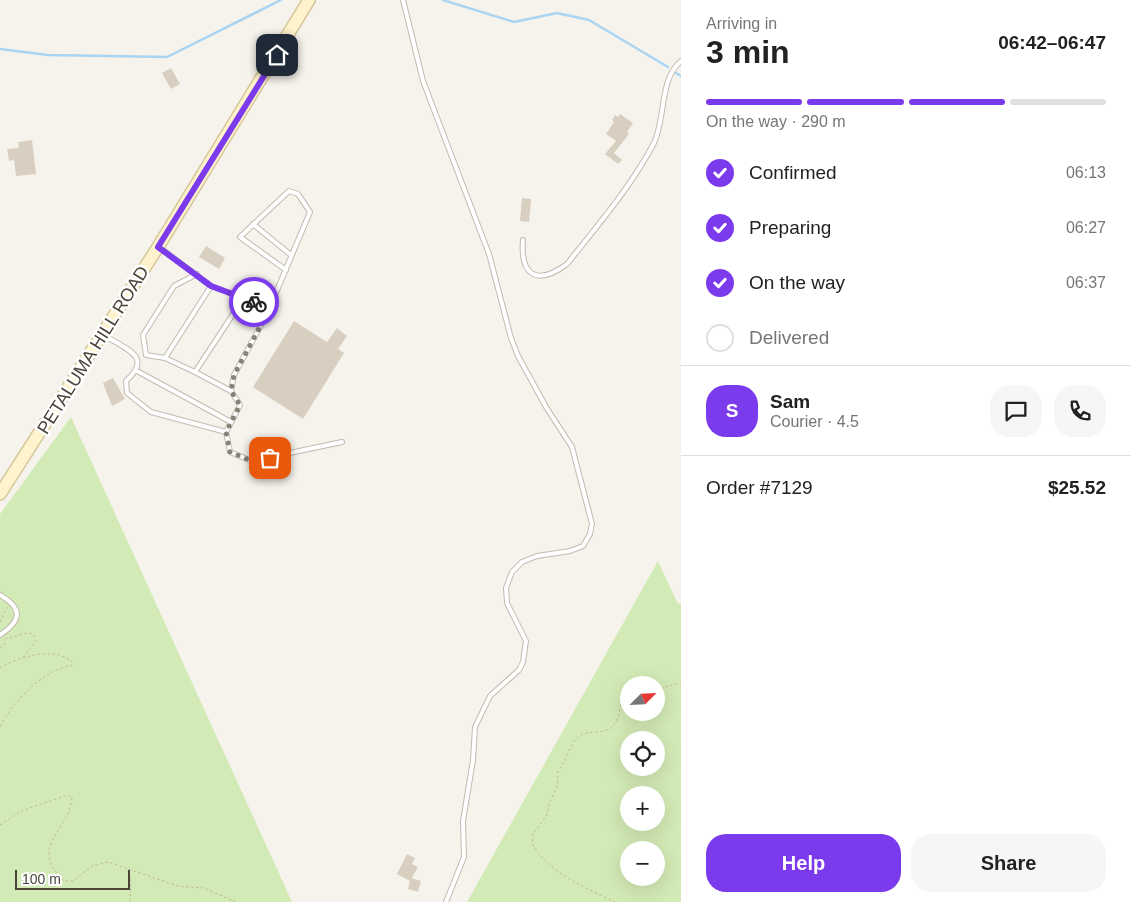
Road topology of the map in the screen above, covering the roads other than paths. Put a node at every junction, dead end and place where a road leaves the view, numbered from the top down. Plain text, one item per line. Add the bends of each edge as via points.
1 (309, 0) edge
2 (403, 0) edge
3 (681, 61) edge
4 (253, 224) junction
5 (523, 240) dead end
6 (158, 247) junction
7 (291, 255) junction
8 (286, 270) junction
9 (197, 274) junction
10 (211, 286) junction
11 (243, 299) junction
12 (267, 314) junction
13 (104, 334) junction
14 (146, 354) junction
15 (137, 357) junction
16 (165, 358) junction
17 (137, 371) junction
18 (196, 372) junction
19 (231, 391) junction
20 (231, 422) junction
21 (226, 432) junction
22 (342, 442) dead end
23 (0, 494) edge
24 (0, 595) edge
25 (0, 635) edge
26 (446, 902) edge

1 - 6 main road, PETALUMA HILL ROAD
2 - 26 lane via 423,81 489,254 511,338 541,398 572,447 592,524 583,546 537,556 522,562 512,572 506,588 507,603 526,642 523,662 519,670 490,696 475,727 463,821 464,857
3 - 5 lane via 669,74 661,123 654,143 628,184 566,264 554,274 540,277 532,274 525,268 521,256
4 - 7 lane
4 - 7 lane via 288,192 298,194 310,212
4 - 8 lane via 240,237
6 - 9 lane
6 - 13 main road, PETALUMA HILL ROAD
7 - 8 lane
8 - 12 lane
9 - 10 lane
9 - 14 lane via 174,286 143,335
10 - 11 lane
10 - 16 lane
11 - 12 lane via 259,304
11 - 18 lane
12 - 19 lane via 234,375
13 - 15 lane
13 - 23 main road, PETALUMA HILL ROAD
14 - 15 lane
14 - 16 lane
15 - 17 lane via 140,364
16 - 18 lane
17 - 20 lane
17 - 21 lane via 126,381 127,393 151,412
18 - 19 lane
19 - 20 lane via 240,405
20 - 21 lane
21 - 22 lane via 230,452 252,461
24 - 25 lane via 16,608 18,614 15,625

